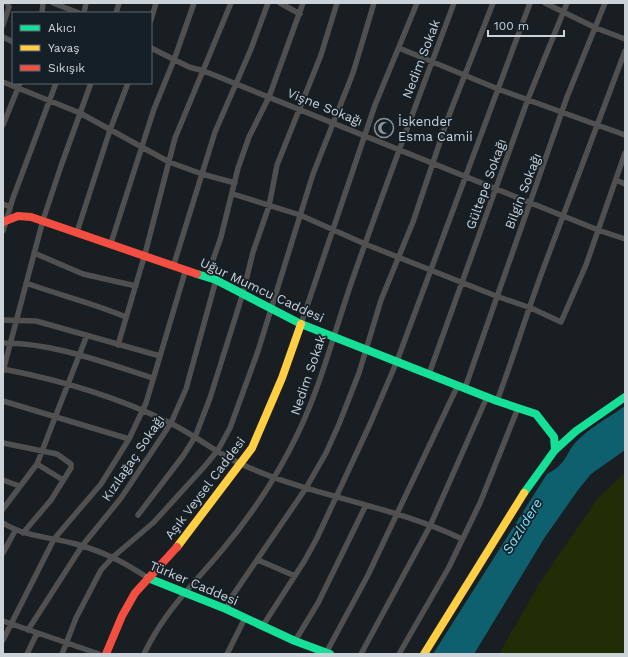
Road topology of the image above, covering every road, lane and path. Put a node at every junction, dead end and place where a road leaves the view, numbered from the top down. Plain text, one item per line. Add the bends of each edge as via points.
1 (7, 3) edge
2 (53, 3) edge
3 (156, 3) edge
4 (194, 3) edge
5 (231, 3) edge
6 (268, 3) edge
7 (280, 3) edge
8 (303, 3) edge
9 (337, 3) edge
10 (374, 3) edge
11 (417, 3) edge
12 (454, 3) edge
13 (494, 3) edge
14 (530, 3) edge
15 (545, 3) edge
16 (567, 3) edge
17 (605, 3) edge
18 (564, 11) junction
19 (76, 12) edge
20 (300, 14) junction
21 (152, 17) edge
22 (3, 25) edge
23 (596, 28) junction
24 (3, 37) edge
25 (625, 39) edge
26 (12, 42) edge
27 (399, 48) junction
28 (152, 49) edge
29 (625, 51) edge
30 (174, 60) junction
31 (432, 62) junction
32 (204, 71) junction
33 (464, 76) junction
34 (235, 83) junction
35 (56, 84) edge
36 (91, 84) edge
37 (128, 84) edge
38 (19, 85) edge
39 (498, 89) junction
40 (269, 97) junction
41 (528, 99) junction
42 (49, 100) junction
43 (299, 109) junction
44 (80, 113) junction
45 (562, 113) junction
46 (332, 122) junction
47 (3, 125) edge
48 (597, 125) junction
49 (110, 130) junction
50 (364, 135) junction
51 (625, 136) edge
52 (142, 147) junction
53 (399, 150) junction
54 (625, 153) edge
55 (169, 162) junction
56 (433, 163) junction
57 (202, 174) junction
58 (465, 176) junction
59 (616, 180) junction
60 (235, 183) junction
61 (625, 184) edge
62 (496, 189) junction
63 (233, 194) junction
64 (530, 202) junction
65 (3, 204) edge
66 (269, 206) junction
67 (10, 207) junction
68 (300, 215) junction
69 (564, 216) junction
70 (44, 220) junction
71 (5, 221) edge
72 (334, 229) junction
73 (598, 230) junction
74 (3, 232) edge
75 (77, 232) junction
76 (625, 239) edge
77 (111, 243) junction
78 (365, 244) junction
79 (34, 253) junction
80 (145, 254) junction
81 (399, 256) junction
82 (174, 264) junction
83 (186, 269) junction
84 (430, 270) junction
85 (207, 277) junction
86 (216, 280) junction
87 (462, 282) junction
88 (26, 283) junction
89 (136, 286) junction
90 (243, 292) junction
91 (496, 296) junction
92 (270, 307) junction
93 (531, 308) junction
94 (126, 317) junction
95 (3, 320) edge
96 (18, 321) junction
97 (300, 324) junction
98 (87, 335) junction
99 (333, 336) junction
100 (3, 343) edge
101 (12, 343) junction
102 (118, 345) junction
103 (367, 349) junction
104 (78, 355) junction
105 (160, 356) junction
106 (397, 361) junction
107 (3, 370) edge
108 (429, 374) junction
109 (153, 378) junction
110 (67, 386) junction
111 (461, 387) junction
112 (488, 397) junction
113 (625, 397) edge
114 (3, 401) edge
115 (497, 401) junction
116 (518, 408) junction
117 (142, 410) junction
118 (56, 416) junction
119 (171, 423) junction
120 (195, 437) junction
121 (129, 439) junction
122 (3, 443) edge
123 (218, 450) junction
124 (555, 450) junction
125 (43, 451) junction
126 (37, 464) junction
127 (240, 464) junction
128 (274, 476) junction
129 (3, 480) edge
130 (63, 480) junction
131 (19, 486) junction
132 (306, 488) junction
133 (336, 496) junction
134 (366, 505) junction
135 (3, 509) edge
136 (138, 515) dead end
137 (396, 515) junction
138 (3, 523) edge
139 (430, 526) junction
140 (15, 531) junction
141 (23, 533) junction
142 (54, 539) junction
143 (462, 540) junction
144 (82, 546) junction
145 (3, 553) edge
146 (113, 557) junction
147 (258, 560) junction
148 (295, 576) junction
149 (148, 578) junction
150 (184, 592) junction
151 (226, 609) junction
152 (245, 618) junction
153 (3, 621) edge
154 (11, 624) junction
155 (262, 627) junction
156 (28, 630) junction
157 (37, 633) junction
158 (3, 640) edge
159 (295, 641) junction
160 (66, 642) junction
161 (328, 653) edge
162 (27, 654) edge
163 (62, 654) edge
164 (99, 654) edge
165 (106, 654) edge
166 (144, 654) edge
167 (227, 654) edge
168 (361, 654) edge
169 (399, 654) edge
170 (424, 654) edge

1 - 22 street via 9,7
2 - 19 street
3 - 21 street
4 - 30 street
5 - 32 street
6 - 34 street
7 - 20 street
8 - 20 street
9 - 43 street via 321,55
10 - 46 street via 353,73
11 - 27 street
12 - 31 street, Nedim Sokak
13 - 33 street
14 - 39 street
15 - 18 street
16 - 18 street, Gültepe Sokağı
17 - 23 street, Bilgin Sokağı
18 - 23 street
18 - 41 street, Gültepe Sokağı
20 - 40 street
23 - 25 street
23 - 45 street, Bilgin Sokağı
24 - 26 street
27 - 31 street
27 - 50 street
28 - 30 street, Vişne Sokağı
29 - 48 street
30 - 32 street, Vişne Sokağı
30 - 52 street
31 - 33 street
31 - 53 street, Nedim Sokak
32 - 34 street, Vişne Sokağı
32 - 55 street via 175,138
33 - 39 street
33 - 56 street
34 - 40 street, Vişne Sokağı
34 - 57 street via 215,132
35 - 42 street
36 - 44 street
37 - 49 street
38 - 42 street
38 - 47 street
39 - 41 street
39 - 58 street
40 - 43 street, Vişne Sokağı
40 - 60 street via 249,137
41 - 45 street
41 - 62 street, Gültepe Sokağı
42 - 44 street
42 - 67 street
43 - 46 street, Vişne Sokağı
43 - 66 street via 278,165
44 - 49 street
44 - 70 street
45 - 48 street
45 - 64 street, Bilgin Sokağı
46 - 50 street, Vişne Sokağı
46 - 68 street
48 - 51 street
48 - 69 street
49 - 52 street
49 - 75 street
50 - 53 street, Vişne Sokağı
50 - 72 street
52 - 55 street
52 - 77 street
53 - 56 street, Vişne Sokağı
53 - 78 street, Nedim Sokak
54 - 59 street
55 - 57 street
55 - 80 street
56 - 58 street, Vişne Sokağı
56 - 81 street
57 - 60 street
57 - 82 street
58 - 62 street, Vişne Sokağı
58 - 84 street
59 - 61 street
59 - 73 street
60 - 63 street
62 - 64 street, Vişne Sokağı
62 - 87 street, Gültepe Sokağı
63 - 66 street
63 - 85 street
64 - 69 street, Vişne Sokağı
64 - 91 street, Bilgin Sokağı
65 - 67 street
66 - 68 street
66 - 90 street via 253,252
67 - 71 street
68 - 72 street
68 - 92 street
69 - 73 street, Vişne Sokağı
69 - 93 street
70 - 71 street, Uğur Mumcu Caddesi via 18,216
70 - 75 street, Uğur Mumcu Caddesi
70 - 79 street
71 - 74 street
72 - 78 street
72 - 97 street
73 - 76 street, Vişne Sokağı
73 - 93 street via 561,322
75 - 77 street, Uğur Mumcu Caddesi
77 - 80 street, Uğur Mumcu Caddesi
78 - 81 street
78 - 99 street, Nedim Sokak
79 - 88 street
79 - 89 street via 82,274
80 - 82 street, Uğur Mumcu Caddesi
80 - 89 street
81 - 84 street
81 - 103 street via 381,300
82 - 83 street, Uğur Mumcu Caddesi
83 - 85 street, Uğur Mumcu Caddesi
83 - 105 street
84 - 87 street
84 - 106 street
85 - 86 street, Uğur Mumcu Caddesi
86 - 90 street, Uğur Mumcu Caddesi
86 - 119 street, Kızılağaç Sokağı via 186,389
87 - 91 street
87 - 108 street, Gültepe Sokağı
88 - 94 street via 61,296 95,304
88 - 96 street
89 - 94 street
90 - 92 street, Uğur Mumcu Caddesi
90 - 120 street
91 - 93 street
91 - 111 street, Bilgin Sokağı
92 - 97 street, Uğur Mumcu Caddesi
92 - 123 street via 243,395
93 - 115 street
94 - 102 street
95 - 96 street
96 - 98 street via 36,321
96 - 101 street
97 - 99 street, Uğur Mumcu Caddesi
97 - 127 street, Aşık Veysel Caddesi via 267,416 252,448
98 - 102 street
98 - 104 street
99 - 103 street, Uğur Mumcu Caddesi
99 - 128 street, Nedim Sokak via 316,392 290,451
100 - 101 street
101 - 104 street
101 - 107 street
102 - 105 street
103 - 106 street, Uğur Mumcu Caddesi
103 - 132 street via 339,424
104 - 109 street
104 - 110 street
105 - 109 street
106 - 108 street, Uğur Mumcu Caddesi
106 - 133 street
107 - 110 street
108 - 111 street, Uğur Mumcu Caddesi
109 - 117 street
110 - 117 street
110 - 118 street
111 - 112 street, Uğur Mumcu Caddesi
111 - 137 street, Bilgin Sokağı
112 - 115 street, Uğur Mumcu Caddesi
112 - 139 street
113 - 124 street via 576,431
114 - 118 street
115 - 116 street, Uğur Mumcu Caddesi
116 - 124 street, Uğur Mumcu Caddesi via 540,418 554,437
116 - 143 street via 495,468
117 - 119 street
117 - 121 street
118 - 121 street
118 - 125 street
119 - 120 street
119 - 144 street, Kızılağaç Sokağı via 121,498
120 - 123 street
120 - 136 street
121 - 142 street via 101,484
122 - 125 street
123 - 127 street
123 - 146 street via 154,522
124 - 170 street via 526,490
125 - 126 street
125 - 130 street via 57,454 71,464
126 - 130 street
126 - 131 street
127 - 128 street
127 - 149 street, Aşık Veysel Caddesi via 188,534
128 - 132 street
128 - 150 street, Nedim Sokak via 245,521
129 - 131 street
130 - 141 street via 51,500
131 - 135 street
132 - 133 street
132 - 147 street
133 - 134 street
133 - 148 street via 317,538
134 - 137 street
134 - 159 street via 318,603
137 - 139 street
137 - 161 street, Bilgin Sokağı
138 - 140 street, Türker Caddesi
139 - 143 street
139 - 168 street
140 - 141 street, Türker Caddesi
140 - 145 street
141 - 142 street, Türker Caddesi
142 - 144 street, Türker Caddesi
142 - 154 street
143 - 169 street
144 - 146 street, Türker Caddesi
144 - 156 street, Kızılağaç Sokağı
146 - 149 street, Türker Caddesi
146 - 160 street via 101,570
147 - 148 street
147 - 151 street
148 - 155 street
149 - 150 street, Türker Caddesi
149 - 165 street, Aşık Veysel Caddesi via 135,593 122,616
150 - 151 street, Türker Caddesi
150 - 166 street, Nedim Sokak via 165,615
151 - 152 street, Türker Caddesi
152 - 155 street, Türker Caddesi
152 - 167 street
153 - 154 street
154 - 156 street
154 - 158 street
155 - 159 street, Türker Caddesi
156 - 157 street
157 - 160 street
157 - 162 street
159 - 161 street, Türker Caddesi
160 - 163 street
160 - 164 street

